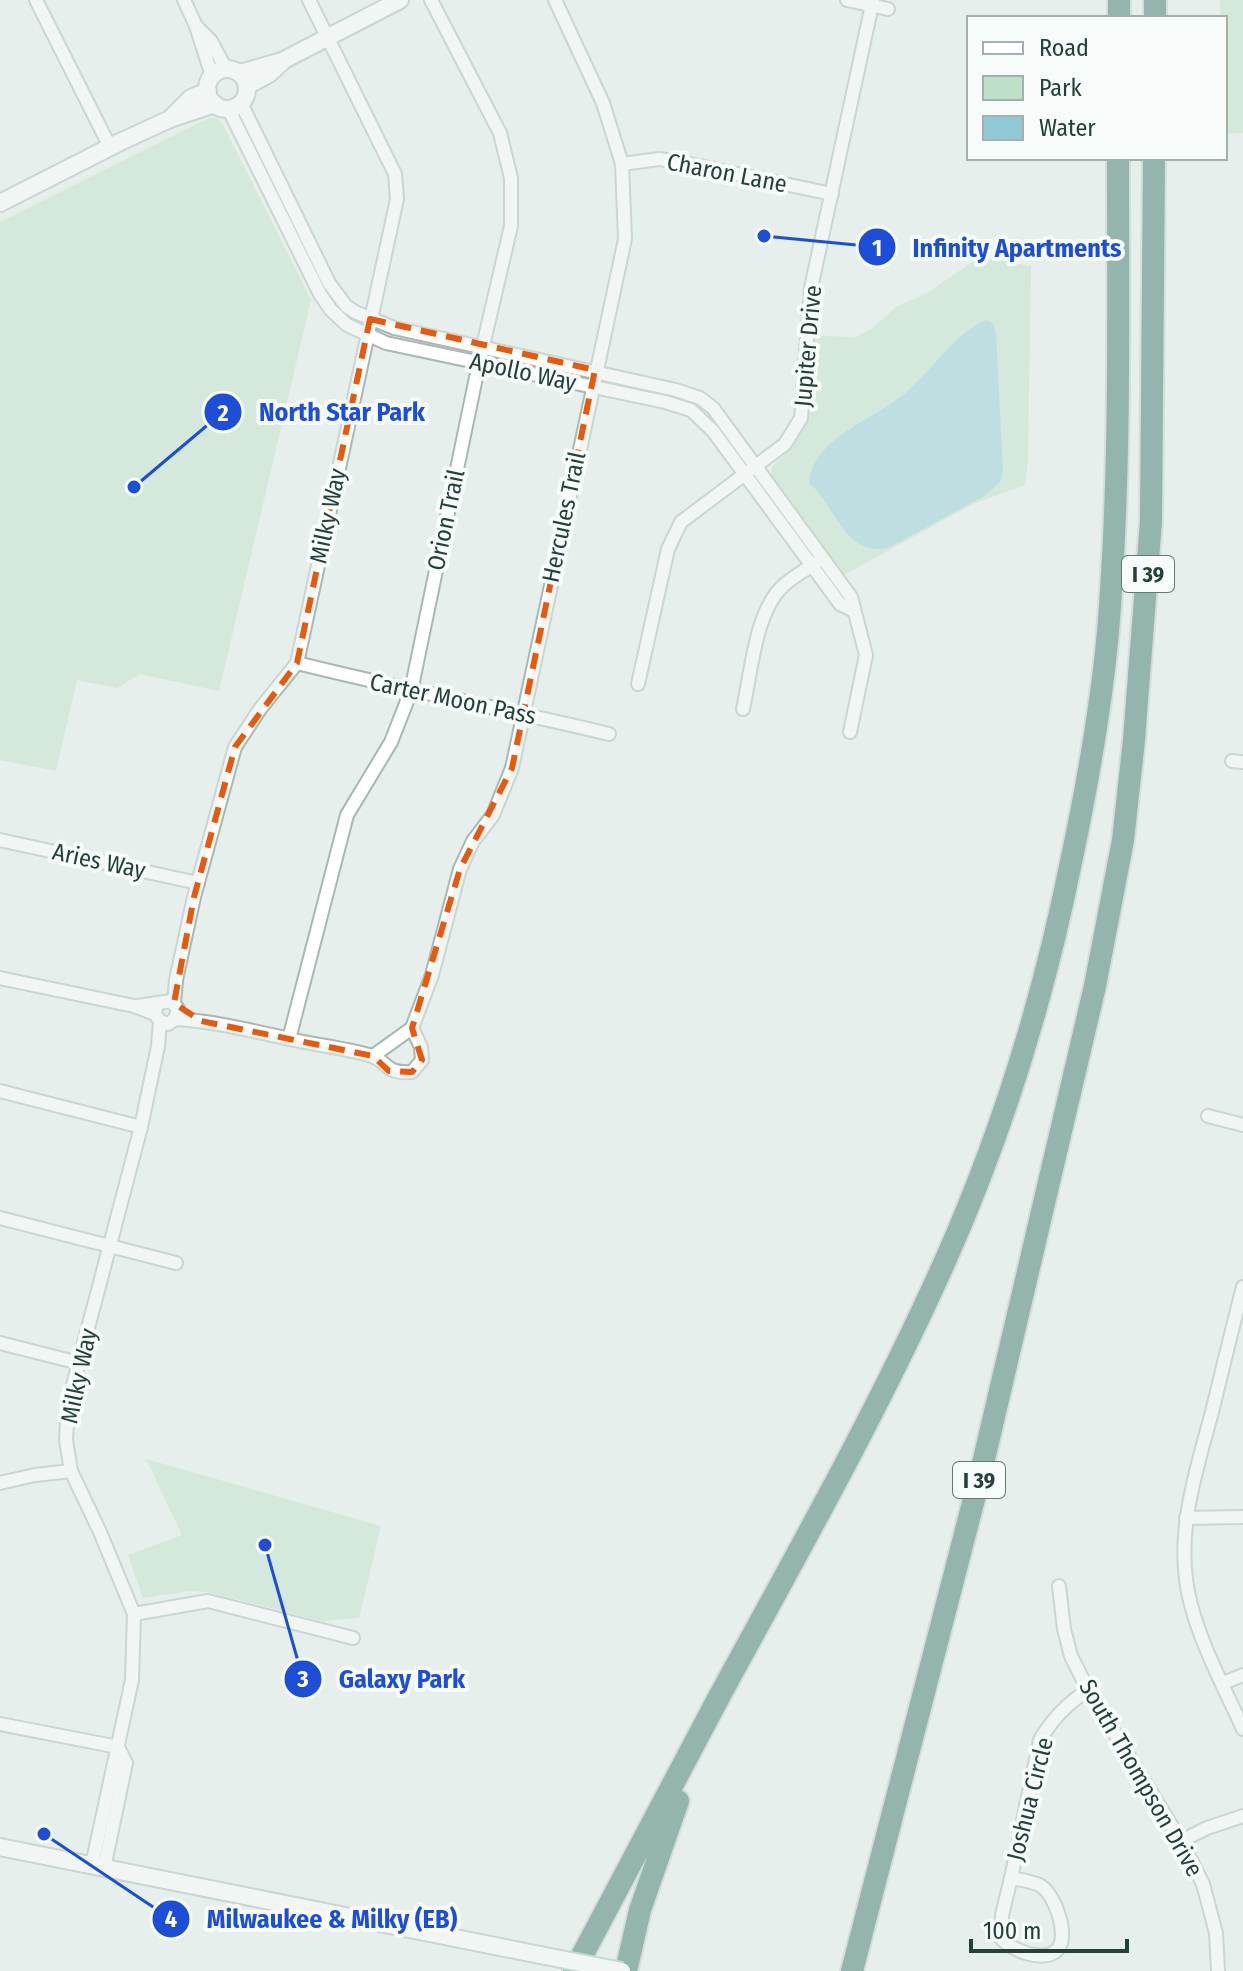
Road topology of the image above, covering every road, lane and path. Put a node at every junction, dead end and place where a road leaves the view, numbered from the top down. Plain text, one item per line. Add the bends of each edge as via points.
1 (36, 0) edge
2 (184, 0) edge
3 (309, 0) edge
4 (400, 0) edge
5 (431, 0) edge
6 (555, 0) edge
7 (847, 0) edge
8 (872, 3) edge
9 (888, 9) dead end
10 (328, 38) junction
11 (227, 89) junction
12 (110, 147) junction
13 (1118, 160) edge
14 (1154, 160) edge
15 (622, 164) junction
16 (832, 194) junction
17 (0, 203) edge
18 (370, 319) junction
19 (367, 335) junction
20 (483, 348) junction
21 (479, 363) junction
22 (595, 370) junction
23 (591, 386) junction
24 (756, 466) junction
25 (744, 475) junction
26 (816, 563) junction
27 (297, 663) junction
28 (638, 684) dead end
29 (411, 691) junction
30 (743, 709) dead end
31 (523, 713) junction
32 (850, 732) dead end
33 (609, 734) dead end
34 (0, 840) edge
35 (198, 883) junction
36 (0, 978) edge
37 (167, 1012) junction
38 (412, 1028) junction
39 (289, 1039) junction
40 (373, 1056) junction
41 (0, 1091) edge
42 (1208, 1116) dead end
43 (1243, 1125) edge
44 (141, 1127) junction
45 (0, 1218) edge
46 (109, 1246) junction
47 (176, 1263) dead end
48 (1243, 1287) edge
49 (0, 1343) edge
50 (79, 1363) junction
51 (71, 1471) junction
52 (981, 1472) junction
53 (0, 1483) edge
54 (1243, 1517) edge
55 (1186, 1518) junction
56 (1059, 1586) dead end
57 (134, 1614) junction
58 (353, 1638) dead end
59 (1243, 1675) edge
60 (1223, 1683) junction
61 (1088, 1690) junction
62 (707, 1721) junction
63 (0, 1724) edge
64 (1243, 1729) edge
65 (117, 1749) junction
66 (1243, 1816) edge
67 (1181, 1841) junction
68 (0, 1847) edge
69 (98, 1867) junction
70 (1011, 1878) junction
71 (574, 1971) edge
72 (624, 1971) edge
73 (852, 1971) edge
74 (867, 1971) edge
75 (1218, 1971) edge

1 - 12 street
2 - 11 street, Apollo Way via 196,26 211,41
3 - 10 street, Milky Way
4 - 10 street
5 - 20 street, Orion Trail via 500,133 511,178 511,226
6 - 15 street, Hercules Trail via 603,103
7 - 8 street
8 - 9 street
8 - 16 street, Jupiter Drive
10 - 11 street
10 - 18 street, Milky Way via 397,181
11 - 12 street via 191,98 170,119
11 - 18 street, Apollo Way via 329,283 346,306
11 - 19 street, Apollo Way via 320,294 347,325
12 - 17 street
13 - 62 highway, I 39 via 1118,404 1107,638 1084,795 1047,962 995,1131 948,1255 835,1485
14 - 52 highway, I 39 via 1151,521 1123,840 1095,986
15 - 16 street, Charon Lane via 659,159
15 - 22 street, Hercules Trail via 625,239
16 - 24 street, Jupiter Drive via 808,307 801,418 785,444
18 - 19 street, Milky Way
18 - 20 street, Apollo Way
19 - 21 street, Apollo Way
19 - 27 street, Milky Way
20 - 21 street, Orion Trail
20 - 22 street, Apollo Way
21 - 23 street, Apollo Way
21 - 29 street, Orion Trail
22 - 23 street, Hercules Trail
22 - 24 street, Apollo Way via 700,398 720,415
23 - 25 street, Apollo Way via 691,410 706,422
23 - 31 street, Hercules Trail
24 - 25 street, Jupiter Drive
24 - 26 street, Apollo Way
25 - 26 street, Apollo Way
25 - 28 street, Jupiter Drive via 681,522 668,549
26 - 30 street via 780,588 767,610
26 - 32 street, Apollo Way via 840,604 852,610 860,624 866,655
27 - 29 street, Carter Moon Pass
27 - 35 street, Milky Way via 235,747
29 - 31 street, Carter Moon Pass
29 - 39 street, Orion Trail via 391,742 347,815
31 - 33 street, Carter Moon Pass
31 - 38 street, Hercules Trail via 503,795 460,869
34 - 35 street, Aries Way
35 - 37 street, Milky Way
36 - 37 street
37 - 39 street
37 - 44 street, Milky Way
38 - 40 street
38 - 40 street via 422,1060 412,1072 389,1071
39 - 40 street
41 - 44 street
42 - 43 street
44 - 46 street, Milky Way
45 - 46 street
46 - 47 street
46 - 50 street, Milky Way
48 - 55 street
49 - 50 street
50 - 51 street, Milky Way via 68,1404
51 - 53 street
51 - 57 street, Milky Way
52 - 73 highway, I 39
52 - 74 highway
54 - 55 street
55 - 60 street via 1191,1604
56 - 61 street, South Thompson Drive via 1071,1656
57 - 58 street via 208,1601
57 - 65 street, Milky Way via 132,1680
59 - 60 street
60 - 64 street
61 - 67 street, South Thompson Drive
61 - 70 street, Joshua Circle via 1072,1700 1040,1740
62 - 71 highway, I 39
62 - 72 highway via 640,1910
63 - 65 street
65 - 69 street, Milky Way
66 - 67 street
67 - 75 street, South Thompson Drive via 1203,1884 1216,1933
68 - 69 street
69 - 72 street, bridge
70 - 70 street, Joshua Circle via 1001,1938 1023,1951 1052,1953 1062,1936 1053,1899 1042,1887

